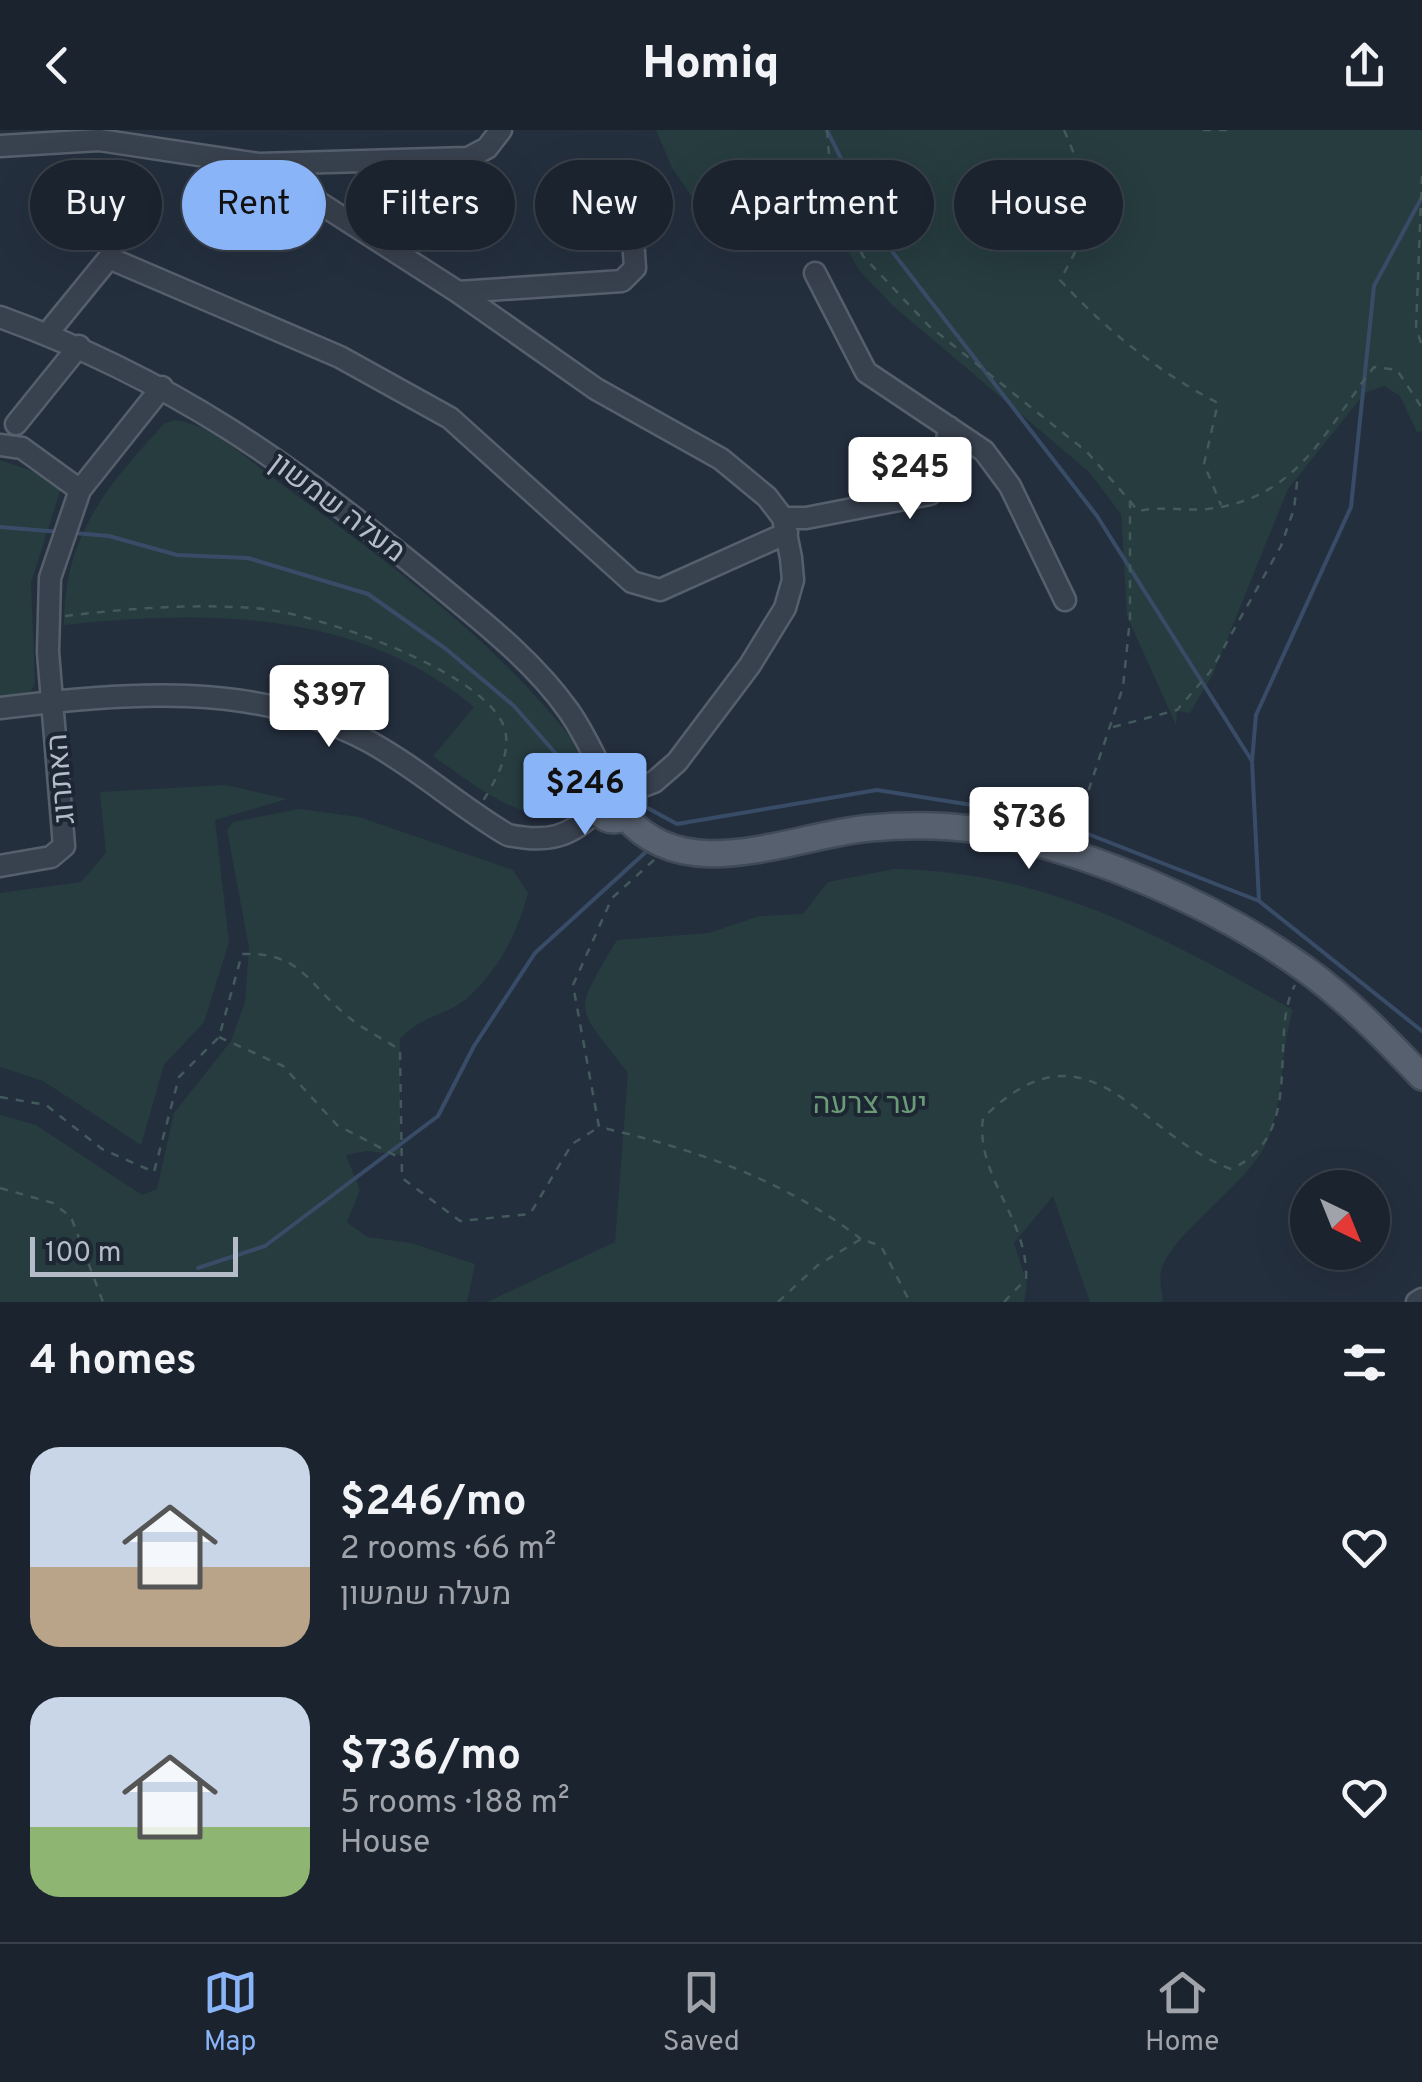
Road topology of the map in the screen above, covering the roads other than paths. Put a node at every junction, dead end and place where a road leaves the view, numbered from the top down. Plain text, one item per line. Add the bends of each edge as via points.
1 (501, 130) edge
2 (0, 146) edge
3 (232, 160) edge
4 (326, 162) edge
5 (326, 207) edge
6 (634, 250) edge
7 (814, 273) dead end
8 (458, 292) junction
9 (0, 317) edge
10 (48, 334) junction
11 (78, 346) junction
12 (162, 386) junction
13 (16, 424) dead end
14 (949, 427) junction
15 (0, 445) edge
16 (80, 490) junction
17 (785, 526) junction
18 (1065, 600) dead end
19 (53, 702) junction
20 (0, 708) edge
21 (619, 787) junction
22 (596, 810) junction
23 (626, 817) junction
24 (0, 866) edge
25 (1422, 1077) edge

1 - 4 street via 488,148 468,158
2 - 3 street via 99,140
5 - 8 street
6 - 8 street via 635,268 622,281
7 - 14 street via 866,372
8 - 17 street via 596,389 721,459 767,496
9 - 10 street, מעלה שמשון
10 - 11 street, מעלה שמשון
10 - 17 street via 109,258 340,357 450,418 632,582 660,590
11 - 12 street, מעלה שמשון
11 - 13 street
12 - 16 street
12 - 21 street, מעלה שמשון via 338,506 507,645 569,710
14 - 17 street via 941,482 930,494
14 - 18 street via 984,452 1010,486
15 - 16 street via 22,448
16 - 19 street via 56,553 47,619
17 - 21 street via 793,580 775,627 677,762 654,782
19 - 20 street
19 - 22 street via 190,694 308,716 369,742 508,835 533,840 578,830
19 - 24 street, האתרוג via 64,846 44,859
21 - 22 main road via 596,794
21 - 23 main road via 633,804
22 - 23 main road via 610,820
23 - 25 main road via 639,832 708,852 749,852 870,828 1005,836 1158,886 1304,968

